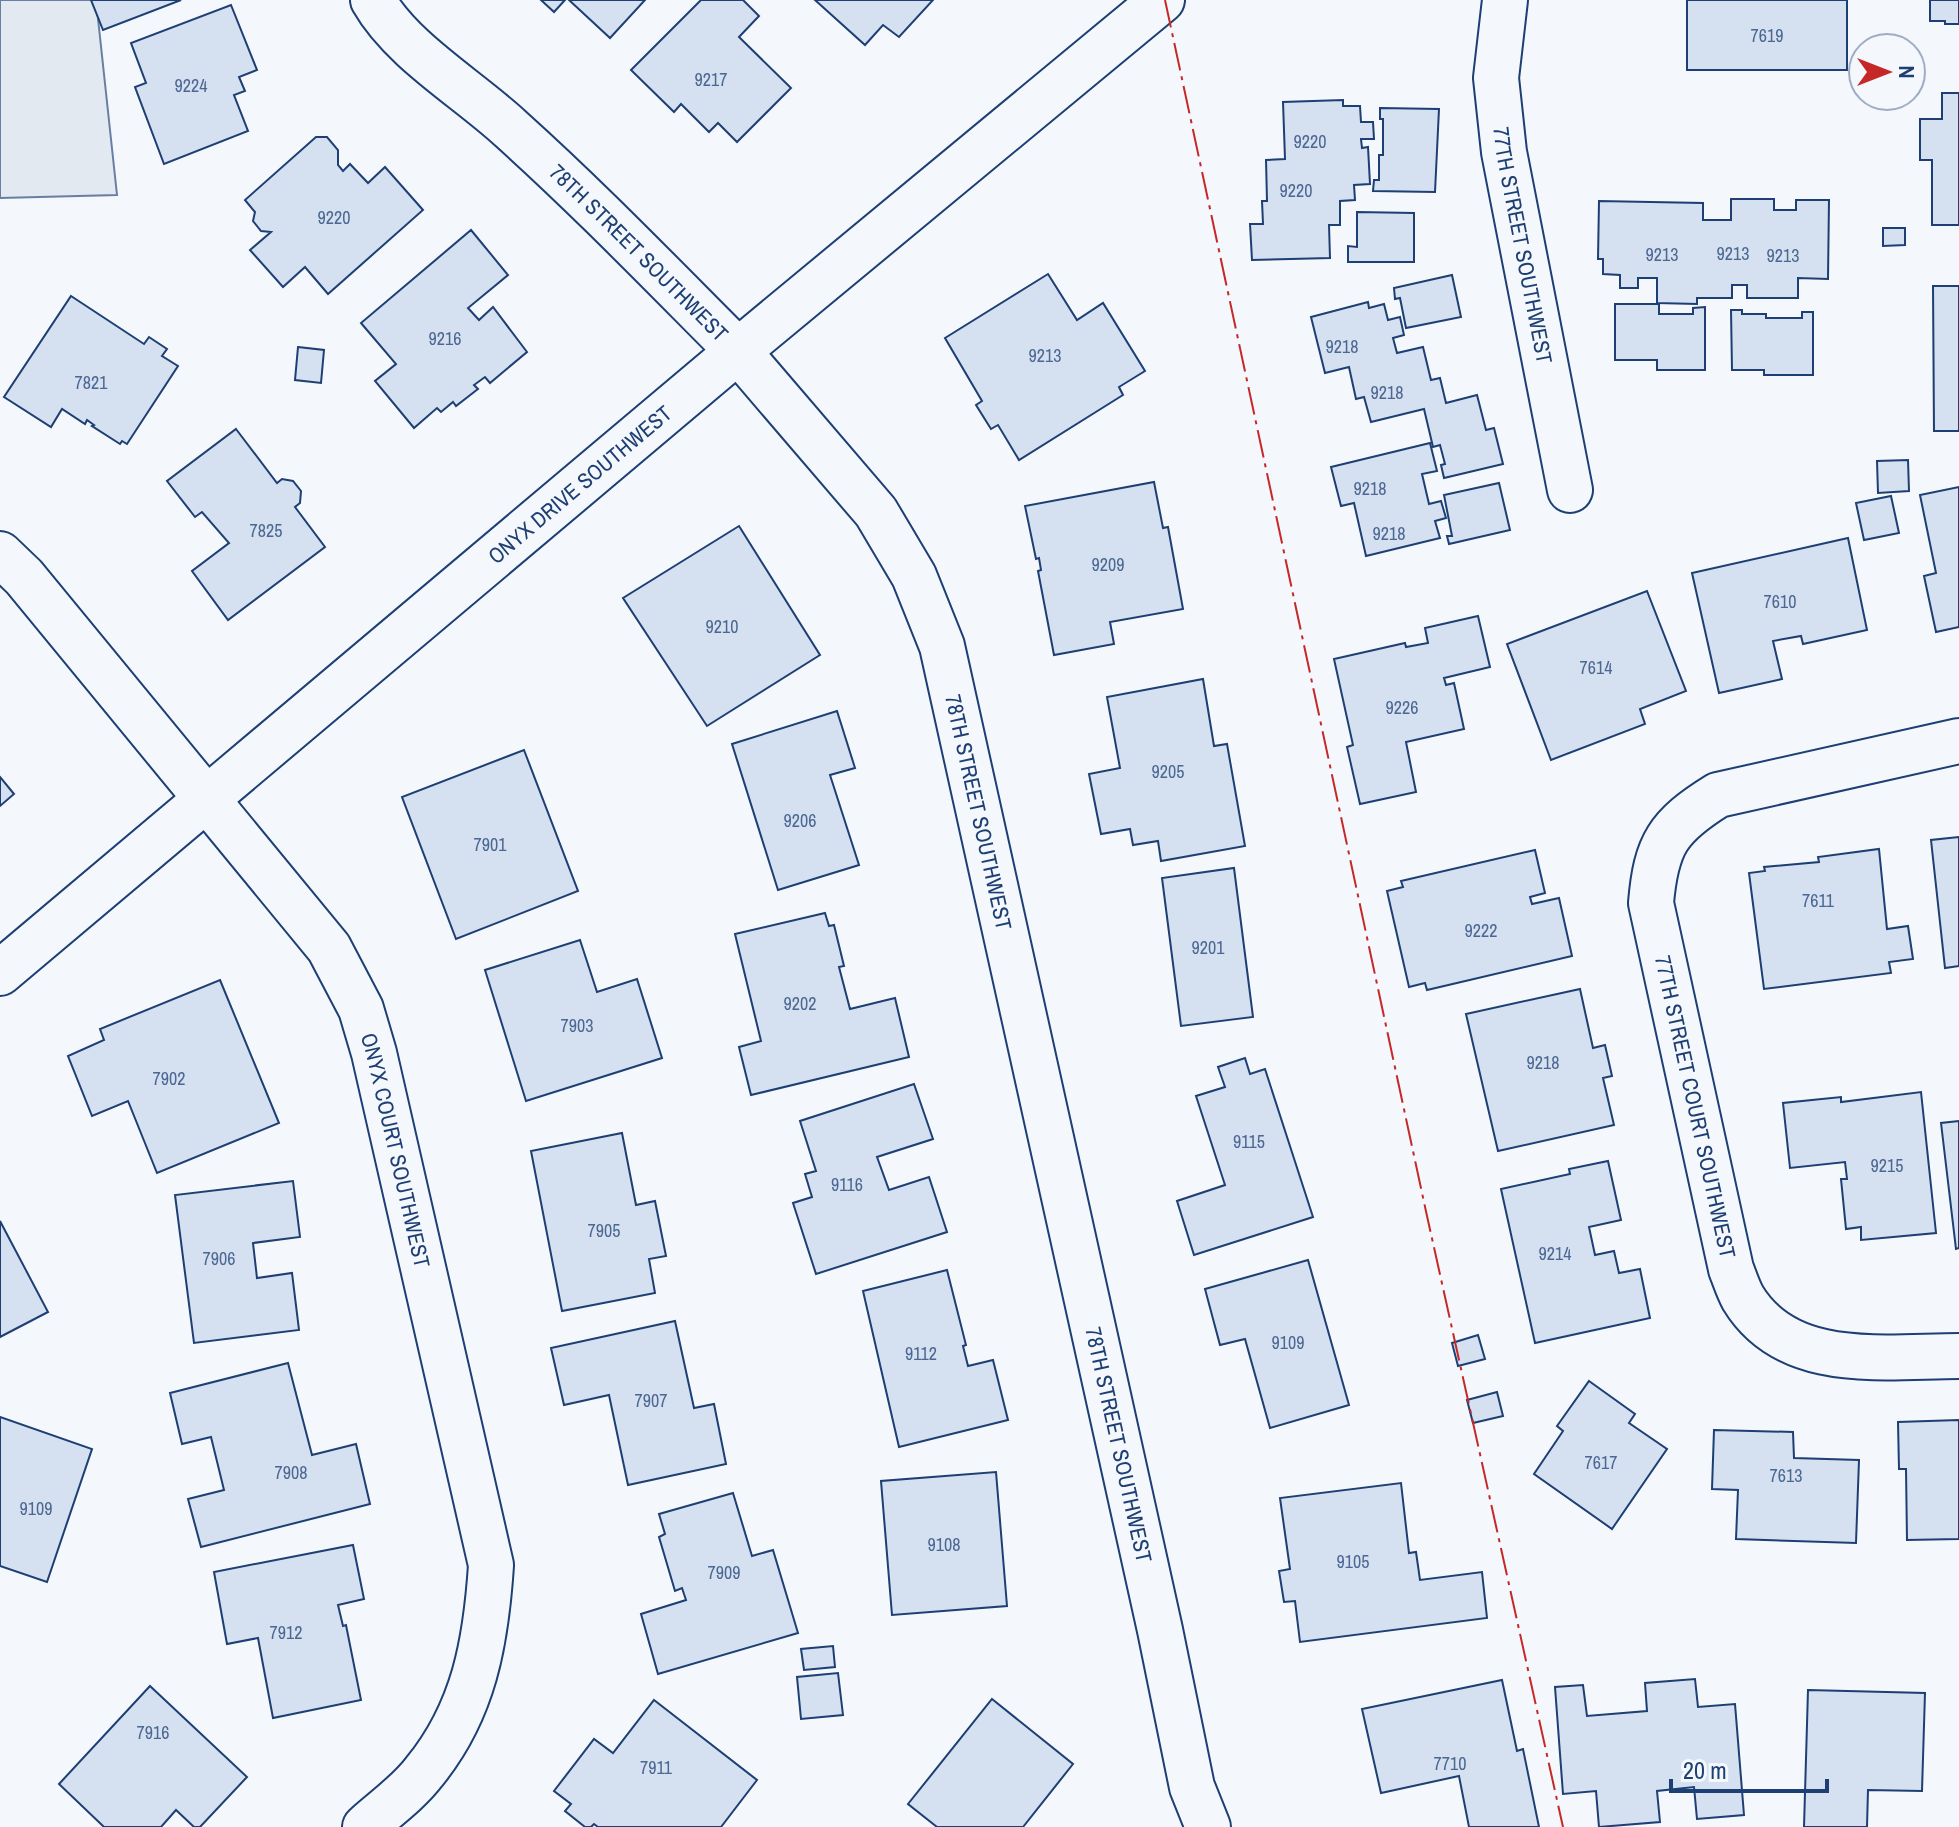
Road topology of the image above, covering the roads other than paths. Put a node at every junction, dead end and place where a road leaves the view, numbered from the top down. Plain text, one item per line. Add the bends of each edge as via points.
1 (373, 0) edge
2 (1162, 0) edge
3 (1505, 0) edge
4 (738, 351) junction
5 (1570, 490) dead end
6 (0, 554) edge
7 (1959, 741) edge
8 (208, 800) junction
9 (0, 973) edge
10 (1959, 1356) edge
11 (365, 1827) edge
12 (1208, 1827) edge

1 - 4 street, 78TH STREET SOUTHWEST via 407,42 573,185
2 - 4 street, ONYX DRIVE SOUTHWEST
3 - 5 street, 77TH STREET SOUTHWEST via 1496,78 1504,152
4 - 8 street, ONYX DRIVE SOUTHWEST
4 - 12 street, 78TH STREET SOUTHWEST via 876,512 914,576 942,646 1192,1787
6 - 8 street, ONYX COURT SOUTHWEST
7 - 10 street, 77TH STREET COURT SOUTHWEST via 1718,795 1687,814 1665,842 1654,867 1651,903 1731,1269 1744,1298 1788,1341 1827,1355
8 - 9 street, ONYX DRIVE SOUTHWEST
8 - 11 street, ONYX COURT SOUTHWEST via 329,948 361,1009 491,1565 481,1655 468,1697 423,1774

